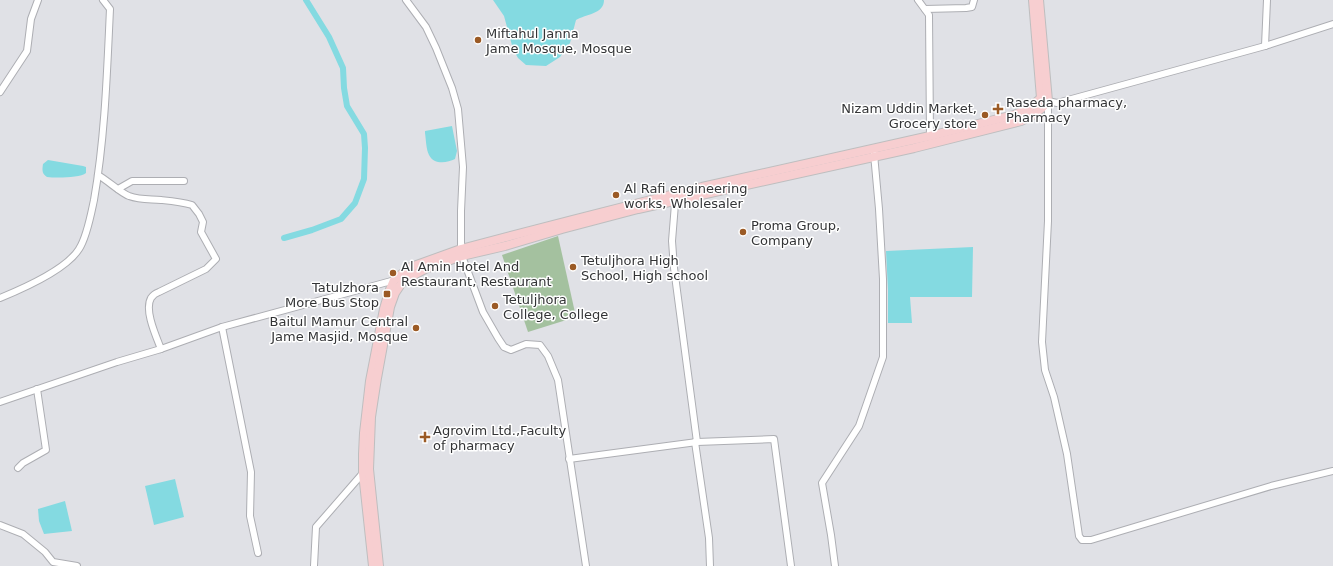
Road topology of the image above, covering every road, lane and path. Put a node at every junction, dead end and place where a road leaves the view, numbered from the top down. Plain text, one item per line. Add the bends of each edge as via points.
1 (38, 0) edge
2 (103, 0) edge
3 (406, 0) edge
4 (918, 0) edge
5 (974, 0) edge
6 (1033, 0) edge
7 (1039, 0) edge
8 (1267, 0) edge
9 (925, 9) junction
10 (1333, 24) edge
11 (1265, 46) junction
12 (0, 92) edge
13 (1046, 105) junction
14 (930, 136) junction
15 (874, 152) junction
16 (98, 175) junction
17 (184, 181) dead end
18 (118, 189) junction
19 (675, 197) junction
20 (462, 253) junction
21 (399, 280) junction
22 (0, 298) edge
23 (222, 327) junction
24 (161, 349) junction
25 (37, 389) junction
26 (0, 402) edge
27 (696, 442) junction
28 (569, 459) junction
29 (18, 468) dead end
30 (1333, 471) edge
31 (363, 473) junction
32 (0, 525) edge
33 (258, 553) dead end
34 (77, 566) edge
35 (314, 566) edge
36 (373, 566) edge
37 (379, 566) edge
38 (586, 566) edge
39 (710, 566) edge
40 (791, 566) edge
41 (835, 566) edge

1 - 12 street via 31,19 27,51
2 - 16 street via 110,9 107,95
3 - 20 street via 426,27 458,109 463,167
4 - 9 street
5 - 9 street via 972,7
6 - 13 main road
7 - 13 main road
8 - 11 street
9 - 14 street via 929,15
10 - 11 street
11 - 13 street
13 - 14 main road
13 - 15 main road via 1021,121 914,148
13 - 30 street via 1048,221 1042,342 1045,370 1054,397 1079,536 1082,540 1091,540 1271,486
14 - 15 main road
15 - 19 main road
15 - 41 street via 883,279 883,357 859,426 822,483
16 - 18 street
16 - 22 street via 90,221 80,249 68,262
17 - 18 street via 132,181
18 - 24 street via 124,194 142,199 192,205 203,222 201,232 216,259 206,269 152,296 149,312
19 - 20 main road via 572,220
19 - 27 street via 673,262
20 - 21 main road via 412,267
20 - 28 street via 483,312 504,347 511,350 526,344 540,345 548,356 558,380
21 - 23 street
21 - 31 main road via 389,292 384,309 370,381 364,433
21 - 37 main road via 390,307 371,417 369,470
23 - 24 street
23 - 33 street via 251,472 250,516
24 - 25 street
25 - 26 street
25 - 29 street via 46,450 23,462
27 - 28 street
27 - 39 street via 709,538
27 - 40 street via 774,439
28 - 38 street
31 - 35 street via 316,527
31 - 36 main road
32 - 34 street via 23,534 53,562

